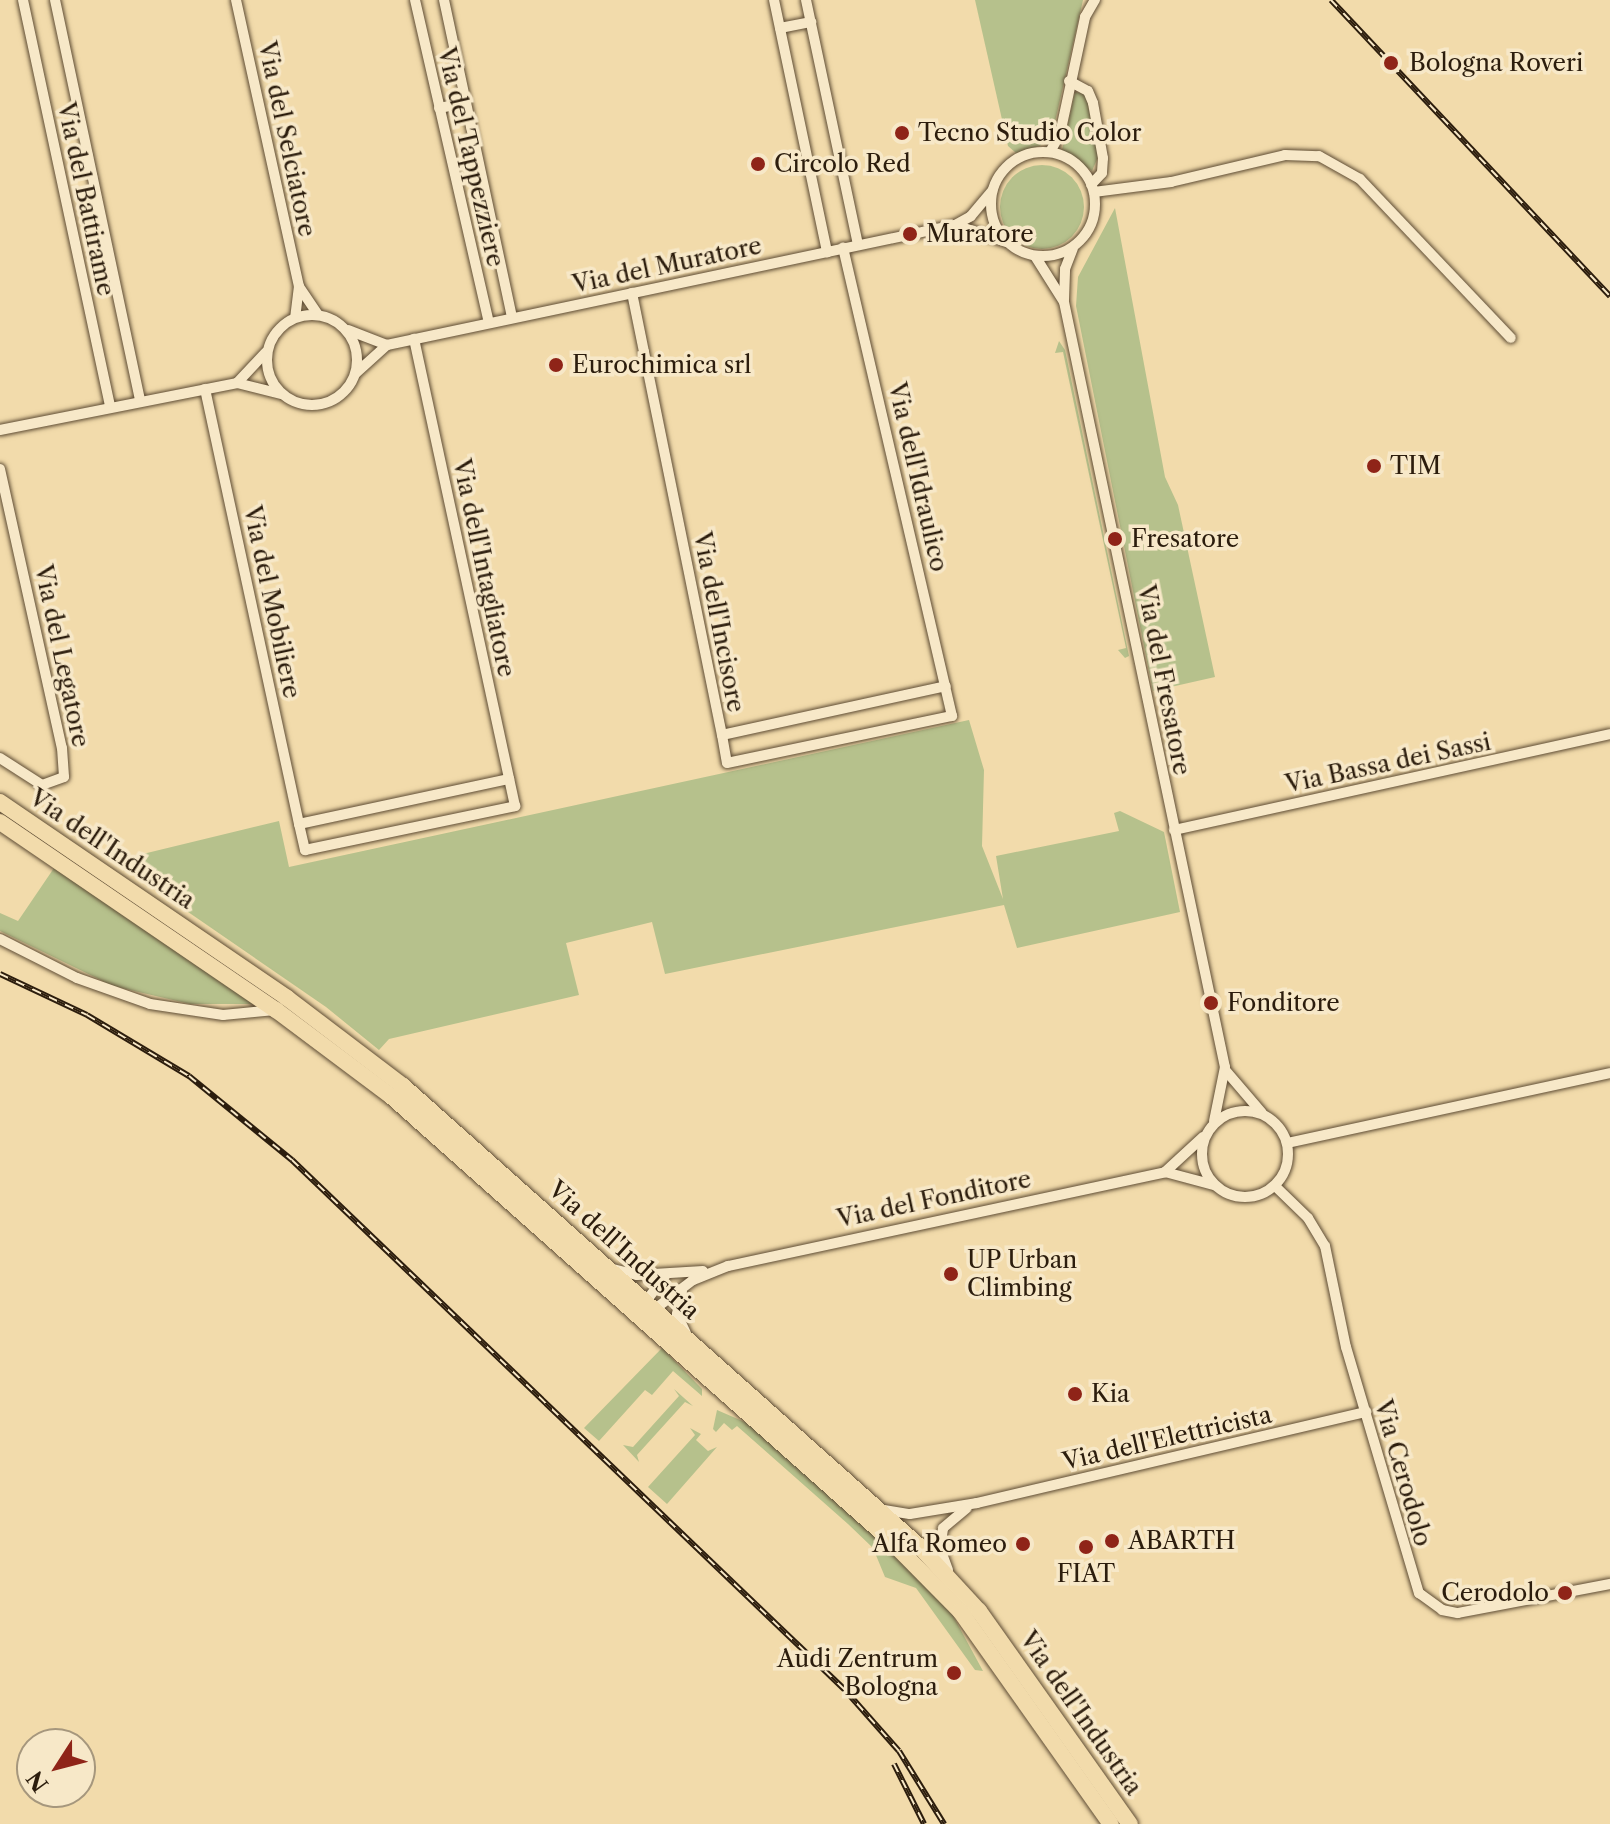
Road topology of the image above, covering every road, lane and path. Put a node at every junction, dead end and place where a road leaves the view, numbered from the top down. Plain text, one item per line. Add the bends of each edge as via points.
1 (23, 0) edge
2 (55, 0) edge
3 (236, 0) edge
4 (415, 0) edge
5 (444, 0) edge
6 (774, 0) edge
7 (806, 0) edge
8 (1094, 1) edge
9 (811, 22) junction
10 (780, 28) junction
11 (1069, 81) junction
12 (465, 103) junction
13 (439, 108) junction
14 (1050, 152) junction
15 (1093, 188) junction
16 (992, 191) junction
17 (955, 225) junction
18 (1008, 243) junction
19 (858, 245) junction
20 (843, 248) junction
21 (1073, 248) junction
22 (827, 252) junction
23 (1035, 256) junction
24 (299, 286) junction
25 (632, 293) junction
26 (1064, 302) junction
27 (318, 315) junction
28 (295, 317) junction
29 (512, 318) junction
30 (489, 323) junction
31 (344, 328) junction
32 (1511, 338) dead end
33 (414, 339) junction
34 (387, 345) junction
35 (267, 351) junction
36 (356, 373) junction
37 (237, 383) junction
38 (205, 389) junction
39 (281, 394) junction
40 (140, 401) junction
41 (110, 406) junction
42 (0, 430) edge
43 (0, 469) edge
44 (946, 686) junction
45 (1610, 734) edge
46 (722, 735) junction
47 (0, 758) edge
48 (509, 779) junction
49 (0, 802) edge
50 (515, 806) joint
51 (0, 822) edge
52 (299, 824) junction
53 (1174, 830) junction
54 (0, 939) edge
55 (276, 1010) junction
56 (1225, 1067) junction
57 (1610, 1073) edge
58 (1263, 1115) junction
59 (1214, 1121) junction
60 (1205, 1135) junction
61 (1287, 1143) junction
62 (1165, 1172) junction
63 (1214, 1185) junction
64 (1275, 1186) junction
65 (605, 1266) junction
66 (713, 1270) junction
67 (671, 1274) junction
68 (686, 1285) junction
69 (646, 1310) junction
70 (697, 1348) junction
71 (1366, 1412) junction
72 (977, 1503) junction
73 (877, 1508) junction
74 (953, 1579) junction
75 (1610, 1584) edge
76 (1111, 1824) edge
77 (1130, 1824) edge

1 - 41 street, Via del Battirame
2 - 40 street, Via del Battirame
3 - 24 street, Via del Selciatore
4 - 13 street, Via del Tappezziere
5 - 12 street, Via del Tappezziere
6 - 10 street
7 - 9 street
8 - 11 street
9 - 10 street
9 - 19 street
10 - 22 street
11 - 14 street via 1060,134
11 - 15 street via 1088,91 1093,103 1103,158
12 - 13 street
12 - 29 street, Via del Tappezziere
13 - 30 street, Via del Tappezziere
14 - 15 street via 1073,161
14 - 16 street via 1014,161
15 - 21 street via 1090,229
15 - 32 street via 1171,182 1285,155 1319,156 1360,179
16 - 17 street, Via del Muratore via 971,216
16 - 18 street via 993,219
17 - 18 street
17 - 19 street, Via del Muratore
18 - 23 street
19 - 20 street, Via del Muratore
20 - 22 street, Via del Muratore
20 - 44 street, Via dell'Idraulico
21 - 23 street
21 - 26 street, Via del Fresatore via 1065,269
22 - 25 street, Via del Muratore
23 - 26 street, Via del Fresatore
24 - 27 street, Via del Selciatore
24 - 28 street, Via del Selciatore
25 - 29 street, Via del Muratore
25 - 46 street, Via dell'Incisore
26 - 53 street, Via del Fresatore
27 - 28 street
27 - 31 street
28 - 35 street via 272,337
29 - 30 street, Via del Muratore
30 - 33 street, Via del Muratore
31 - 34 street
31 - 36 street via 356,349
33 - 34 street, Via del Muratore
33 - 48 street, Via dell'Intagliatore
34 - 36 street, Via del Muratore
35 - 37 street
35 - 39 street via 271,382
36 - 39 street via 349,387 324,404 294,403
37 - 38 street
37 - 39 street
38 - 40 street
38 - 52 street, Via del Mobiliere
40 - 41 street
41 - 42 street
43 - 47 street, Via del Legatore via 66,770 60,783 42,785
44 - 46 street, Via dell'Incisore
44 - 46 street, Via dell'Idraulico via 952,716 727,763
45 - 53 street, Via Bassa dei Sassi
48 - 50 street, Via dell'Intagliatore
48 - 52 street
49 - 65 main road, Via dell'Industria via 341,1037
50 - 52 street, Via del Mobiliere via 305,850
51 - 55 main road, Via dell'Industria
53 - 56 street, Via del Fresatore
54 - 55 street via 77,978 150,1004 223,1015
55 - 69 main road, Via dell'Industria via 391,1096
56 - 58 street, Via del Fresatore
56 - 59 street, Via del Fresatore
57 - 61 street
58 - 59 street via 1239,1112
58 - 61 street
59 - 60 street
60 - 62 street
60 - 63 street via 1203,1162
61 - 64 street via 1287,1168
62 - 63 street, Via del Fonditore
62 - 66 street, Via del Fonditore
63 - 64 street via 1240,1198
64 - 71 street, Via Cerodolo via 1308,1218 1325,1246
65 - 67 street, Via del Fonditore via 637,1275
65 - 69 main road, Via dell'Industria
66 - 67 street, Via del Fonditore
66 - 68 street, Via del Fonditore
67 - 69 street via 654,1284
68 - 69 street, Via del Fonditore
68 - 70 street via 677,1314
69 - 70 main road, Via dell'Industria
69 - 76 main road, Via dell'Industria via 931,1579
70 - 73 main road, Via dell'Industria
71 - 72 street, Via dell'Elettricista
71 - 75 street, Via Cerodolo via 1411,1578 1430,1603 1458,1613
72 - 73 street, Via dell'Elettricista via 910,1514
72 - 74 street, Via dell'Elettricista via 943,1528 940,1548
73 - 74 main road, Via dell'Industria
74 - 77 main road, Via dell'Industria

